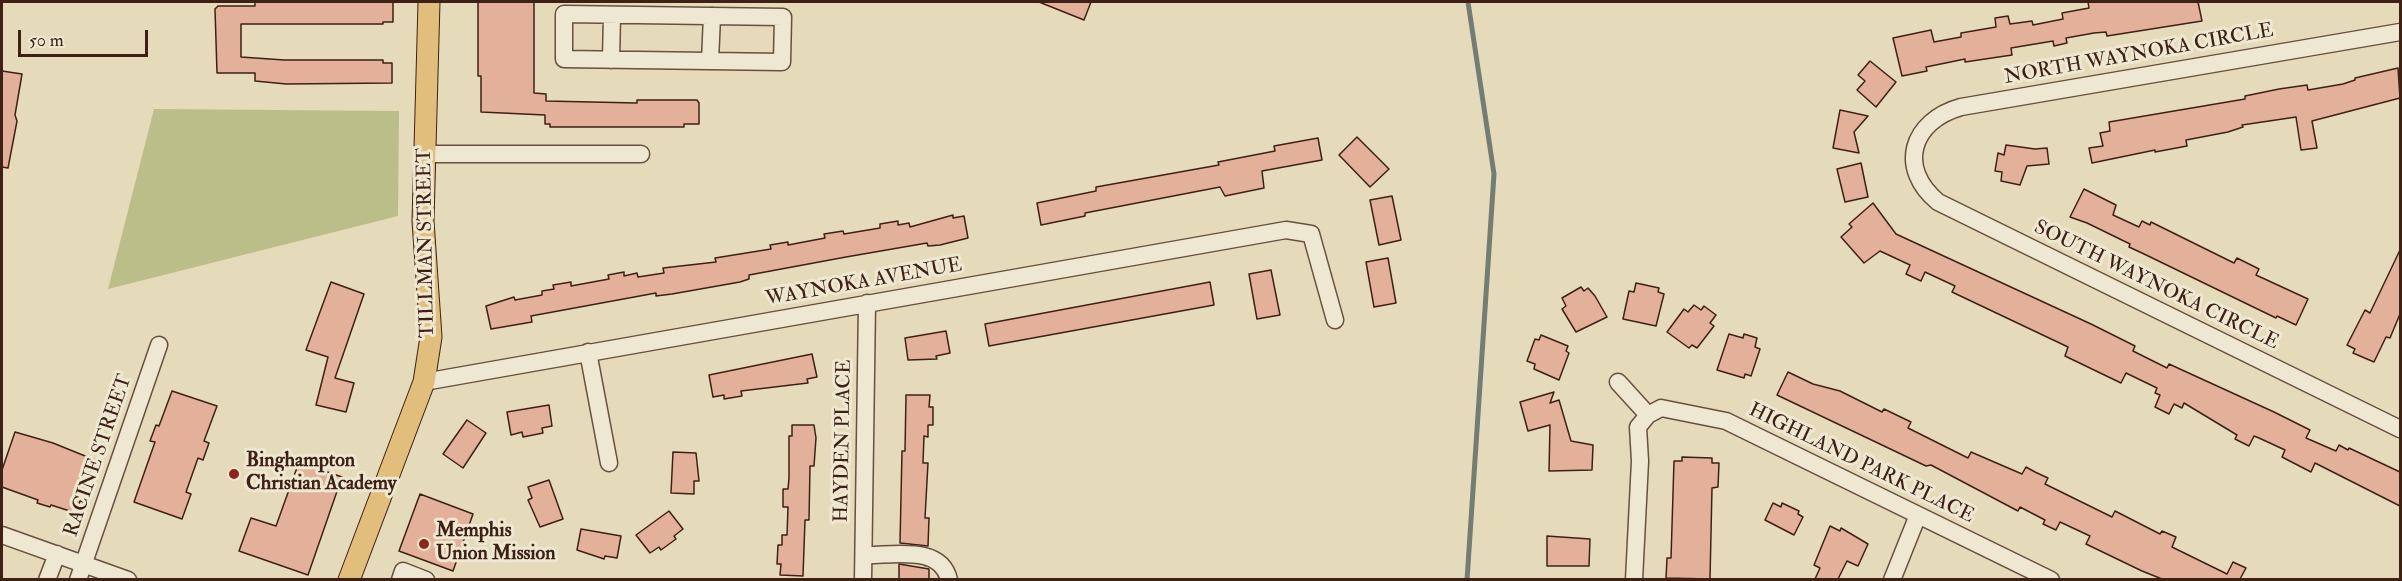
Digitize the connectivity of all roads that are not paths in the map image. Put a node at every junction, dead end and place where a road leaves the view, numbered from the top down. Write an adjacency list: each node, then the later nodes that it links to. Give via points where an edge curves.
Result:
1 (429, 2): 8 (main road, TILLMAN STREET)
2 (649, 8): 3 (street); 4 (street)
3 (612, 15): 6 (street); 6 (street, via 564,14 564,59)
4 (712, 16): 7 (street); 7 (street, via 783,17 782,62)
5 (2400, 32): 10 (street, NORTH WAYNOKA CIRCLE, via 1961,107 1940,114 1924,127)
6 (611, 60): 7 (street)
7 (710, 61)
8 (425, 154): 9 (street); 15 (main road, TILLMAN STREET, via 423,221 431,337)
9 (641, 154)
10 (1915, 159): 18 (street, SOUTH WAYNOKA CIRCLE, via 1920,182 1938,202)
11 (867, 303): 12 (street, WAYNOKA AVENUE, via 1286,230 1311,234); 14 (street, WAYNOKA AVENUE); 23 (street, HAYDEN PLACE)
12 (1335, 320)
13 (159, 345): 24 (street, RACINE STREET)
14 (588, 352): 15 (street, WAYNOKA AVENUE); 19 (street)
15 (424, 382): 27 (main road, TILLMAN STREET)
16 (1618, 382): 17 (street)
17 (1648, 415): 20 (street, HIGHLAND PARK PLACE, via 1661,408 1726,422); 32 (street, via 1638,427)
18 (2400, 429)
19 (609, 463)
20 (1918, 515): 33 (street); 34 (street, HIGHLAND PARK PLACE)
21 (2, 535): 22 (street)
22 (57, 554): 24 (street); 25 (street)
23 (864, 555): 30 (street, HAYDEN PLACE); 31 (street, via 930,556 947,568)
24 (81, 572): 26 (street)
25 (47, 579)
26 (128, 579)
27 (349, 579)
28 (400, 579): 29 (street, via 403,571)
29 (426, 579)
30 (863, 579)
31 (949, 579)
32 (1634, 579)
33 (1892, 579)
34 (2051, 579)

